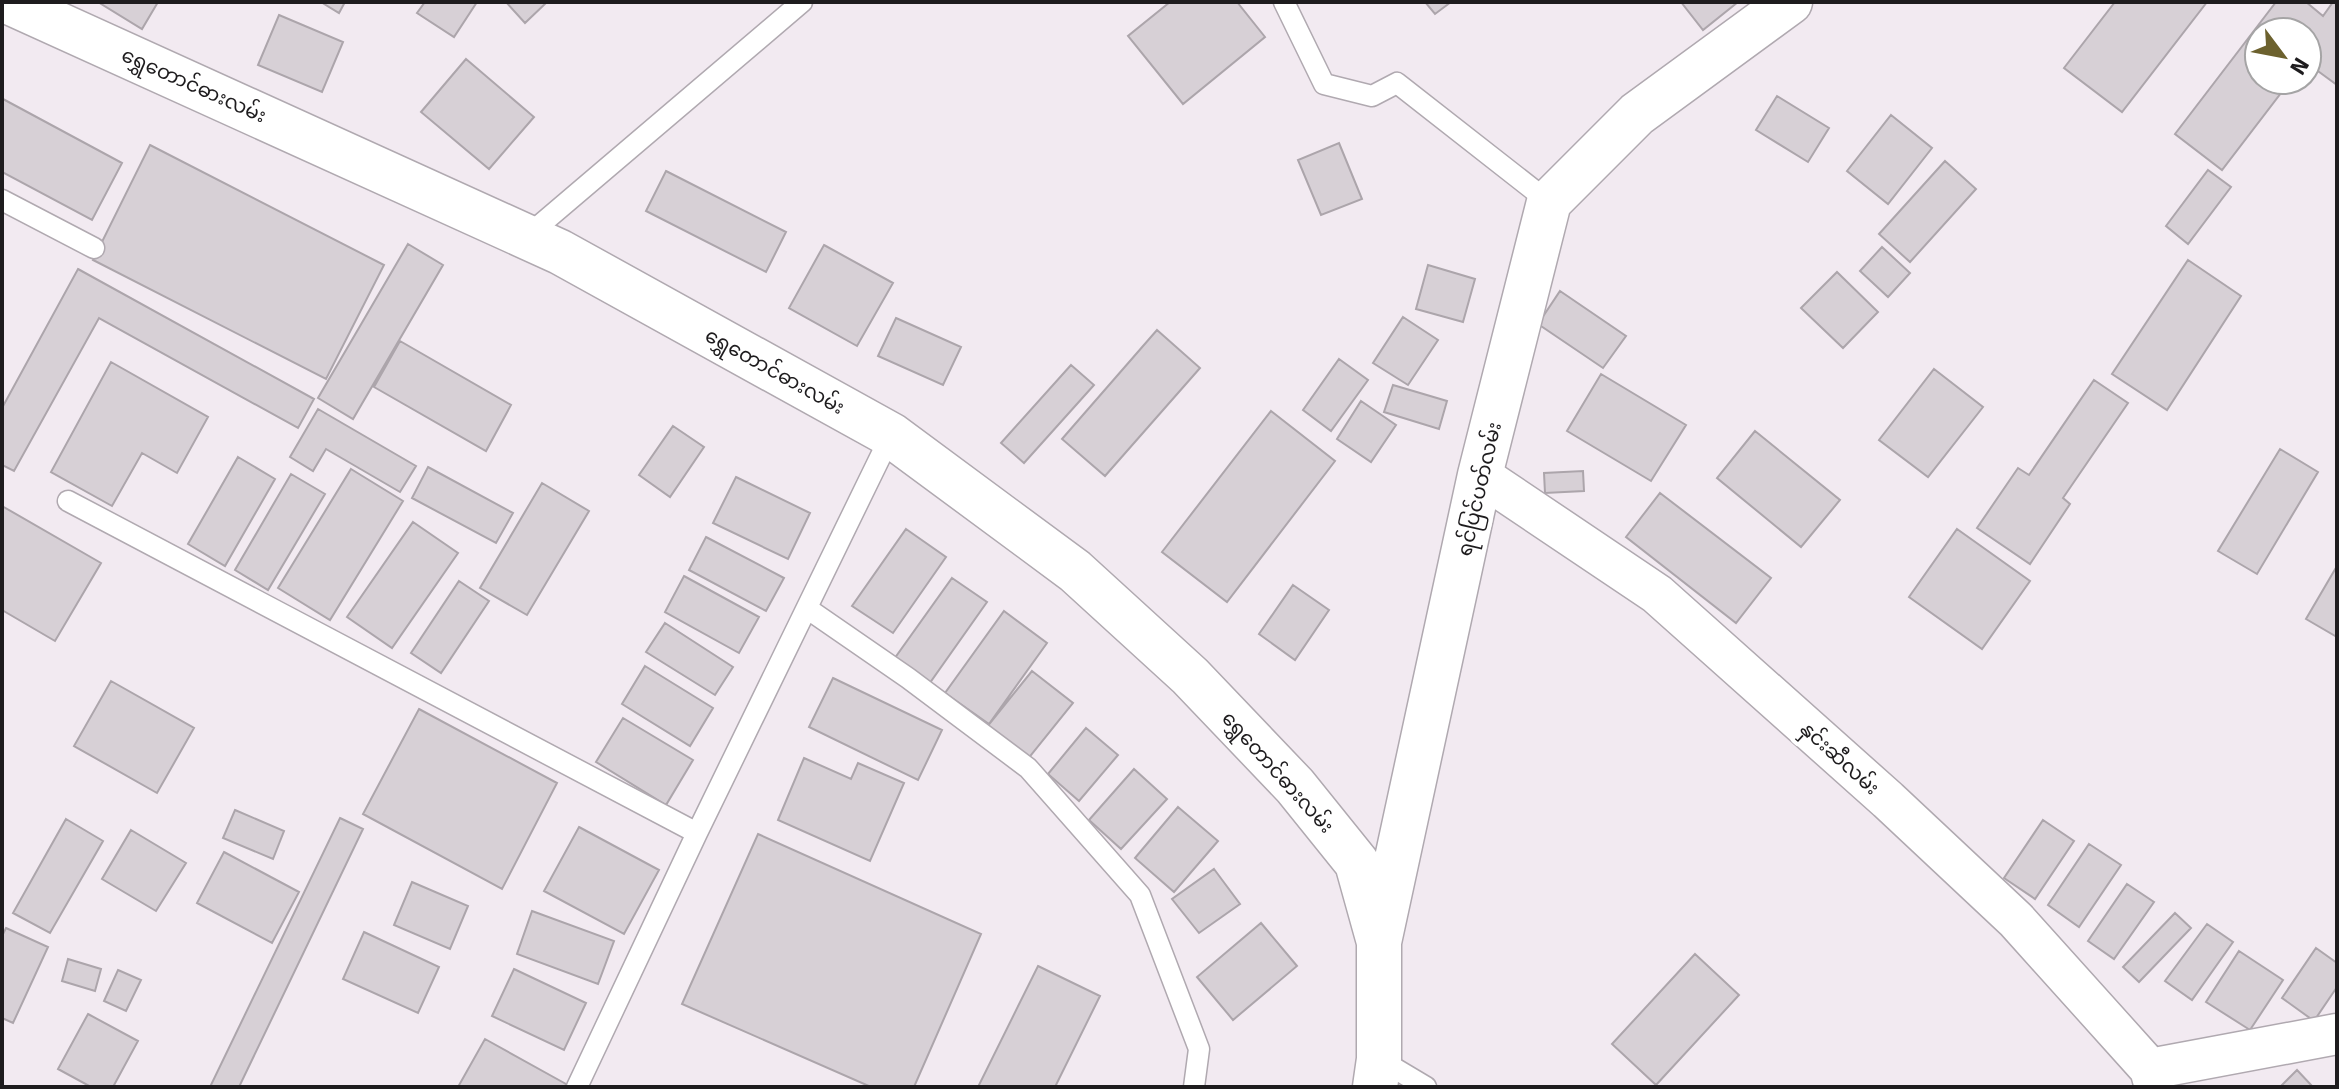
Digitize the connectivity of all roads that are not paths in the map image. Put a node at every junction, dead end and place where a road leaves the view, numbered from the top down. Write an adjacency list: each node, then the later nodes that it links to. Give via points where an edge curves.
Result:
1 (9, 2): 7 (street, ရွှေတောင်ဓားလမ်း)
2 (802, 2): 7 (lane)
3 (1284, 2): 6 (lane, via 1324,84 1372,96 1397,83)
4 (1790, 2): 6 (street, via 1637,114)
5 (2, 200): 8 (lane)
6 (1549, 202): 10 (street, ရင်ပြင်ပတ်လမ်း)
7 (527, 236): 9 (street, ရွှေတောင်ဓားလမ်း)
8 (94, 248)
9 (891, 435): 12 (lane); 14 (street, ရွှေတောင်ဓားလမ်း, via 1075,571 1190,676 1295,786 1357,863)
10 (1480, 475): 14 (street, ရင်ပြင်ပတ်လမ်း); 17 (street, နှင်းဆီလမ်း, via 1657,594 1888,800 2016,920)
11 (68, 501): 13 (lane)
12 (808, 609): 13 (lane); 19 (lane, via 1028,768 1140,895 1199,1049)
13 (697, 833): 18 (lane)
14 (1379, 942): 16 (street, ရင်ပြင်ပတ်လမ်း)
15 (2337, 1034): 17 (street)
16 (1377, 1073): 20 (lane)
17 (2152, 1078)
18 (579, 1086)
19 (1194, 1087)
20 (1426, 1087)

